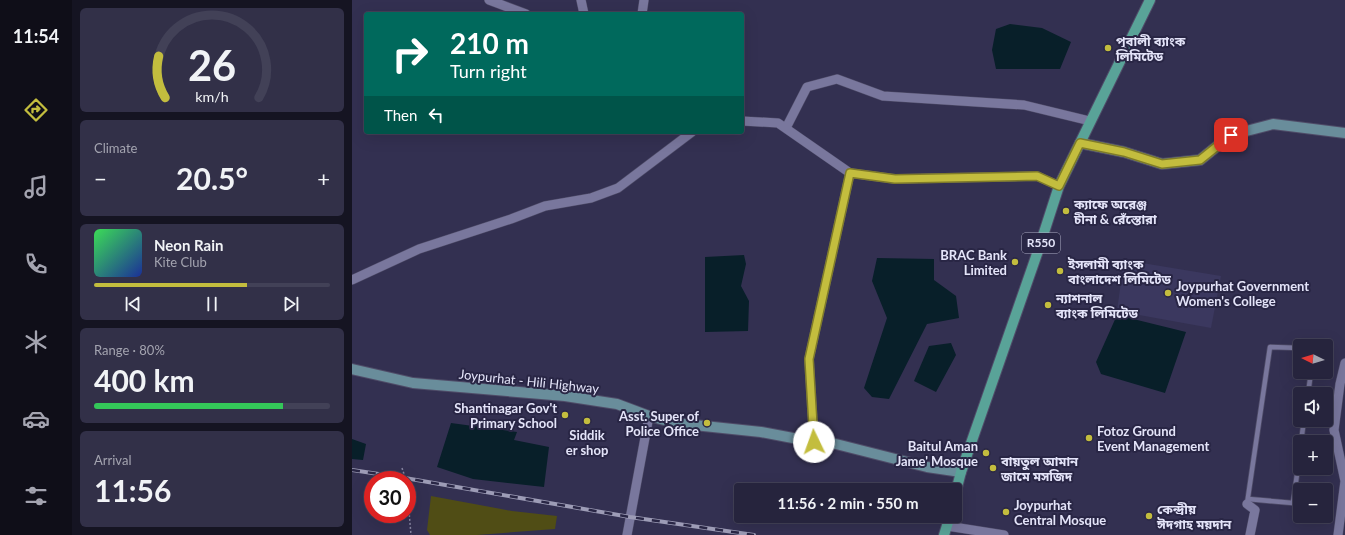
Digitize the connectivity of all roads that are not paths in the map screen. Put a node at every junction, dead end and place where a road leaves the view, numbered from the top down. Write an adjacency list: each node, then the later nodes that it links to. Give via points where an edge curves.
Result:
1 (488, 0): 5 (street)
2 (581, 0): 6 (street)
3 (644, 0): 7 (street)
4 (1150, 0): 9 (main road, R550)
5 (521, 12)
6 (584, 12)
7 (642, 12)
8 (744, 121): 10 (street, via 778,123)
9 (1090, 121): 10 (street, via 1024,106 883,96 837,79 807,87); 13 (main road, R550)
10 (786, 128): 14 (street)
11 (1345, 133): 13 (main road, via 1273,124 1231,135 1200,160 1162,164 1124,152)
12 (687, 134): 16 (street, via 618,188 591,198 544,206 419,249)
13 (1080, 143): 15 (main road, R550)
14 (850, 173): 15 (street, via 895,179 1037,176); 21 (street, via 809,359)
15 (1059, 186): 22 (main road, R550)
16 (352, 280)
17 (1293, 348): 25 (lane, via 1270,347)
18 (1345, 363): 30 (street, via 1334,430 1345,481)
19 (352, 369): 20 (main road, Joypurhat - Hili Highway, via 427,384 565,396 617,404)
20 (649, 416): 21 (main road, Joypurhat - Hili Highway, via 675,423 761,432); 27 (street)
21 (814, 442): 22 (main road, Joypurhat - Hili Highway, via 832,443 927,467)
22 (961, 472): 24 (main road, R550)
23 (1297, 475): 25 (lane, via 1293,503)
24 (958, 483)
25 (1248, 501): 29 (street, via 1255,510)
26 (947, 526): 28 (street)
27 (627, 535)
28 (1004, 535)
29 (1250, 535)
30 (1338, 535)

